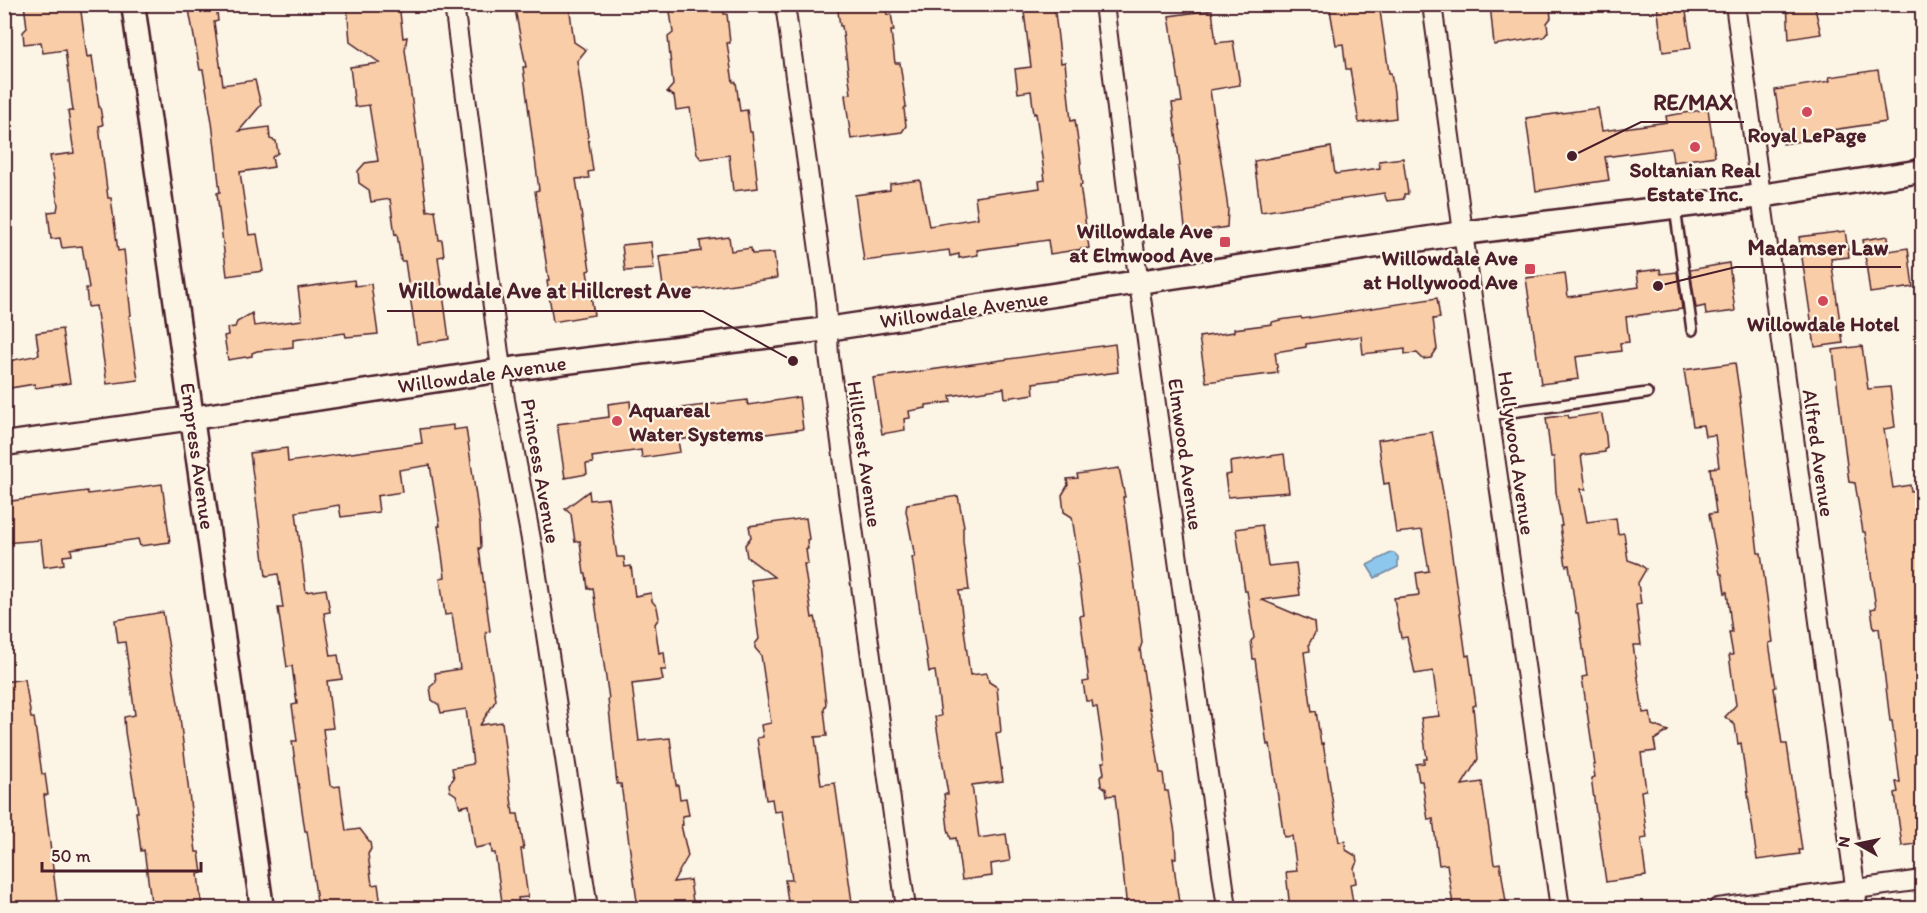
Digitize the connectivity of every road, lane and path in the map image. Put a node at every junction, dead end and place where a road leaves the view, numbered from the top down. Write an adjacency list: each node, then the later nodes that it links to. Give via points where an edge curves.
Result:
1 (133, 4): 17 (street, Empress Avenue)
2 (454, 4): 14 (street, Princess Avenue)
3 (785, 4): 12 (street, Hillcrest Avenue)
4 (1104, 4): 11 (street, Elmwood Avenue)
5 (1432, 4): 10 (street, Hollywood Avenue)
6 (1734, 4): 8 (street, Alfred Avenue)
7 (1923, 171): 8 (street, Willowdale Avenue)
8 (1761, 196): 9 (street, Willowdale Avenue); 20 (street, Alfred Avenue)
9 (1674, 205): 10 (street, Willowdale Avenue); 13 (lane)
10 (1463, 233): 11 (street, Willowdale Avenue); 16 (street, Hollywood Avenue)
11 (1140, 283): 12 (street, Willowdale Avenue); 24 (street, Elmwood Avenue)
12 (827, 329): 14 (street, Willowdale Avenue); 23 (street, Hillcrest Avenue)
13 (1692, 330)
14 (503, 370): 17 (street, Willowdale Avenue); 22 (street, Princess Avenue)
15 (1647, 393): 16 (lane)
16 (1489, 415): 25 (street, Hollywood Avenue)
17 (193, 418): 18 (street, Willowdale Avenue); 21 (street, Empress Avenue)
18 (4, 444)
19 (1923, 880): 20 (street)
20 (1856, 889): 26 (street); 27 (street, Alfred Avenue)
21 (262, 909)
22 (588, 909)
23 (906, 909)
24 (1227, 909)
25 (1560, 909)
26 (1718, 909)
27 (1858, 909)

